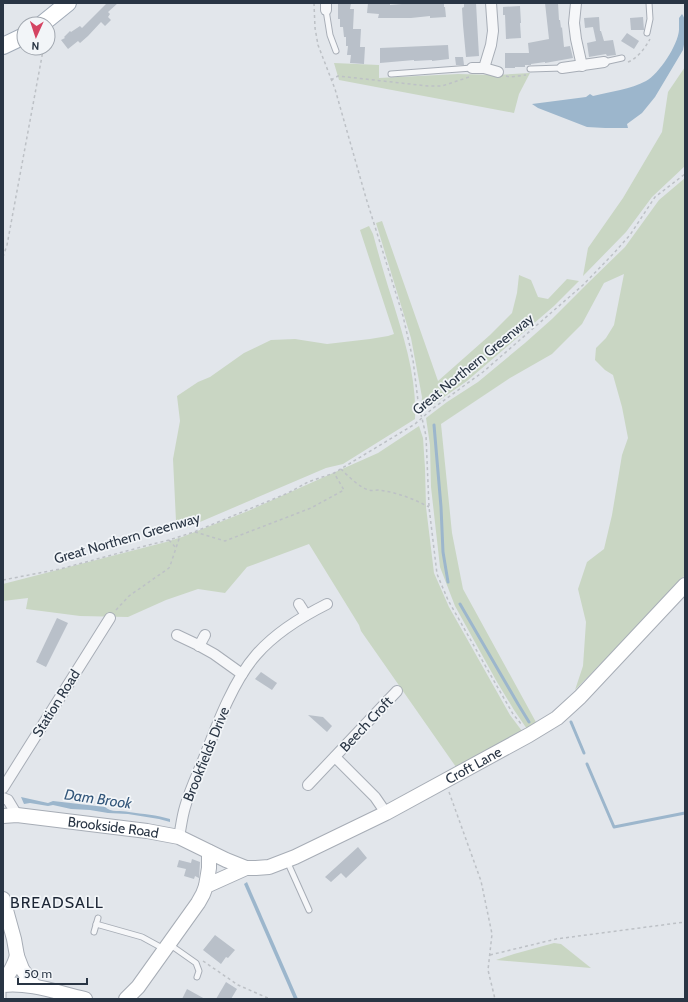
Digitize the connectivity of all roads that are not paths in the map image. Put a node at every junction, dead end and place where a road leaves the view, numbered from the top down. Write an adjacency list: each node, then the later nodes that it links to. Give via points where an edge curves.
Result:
1 (68, 3): 6 (main road)
2 (491, 3): 14 (street, via 493,31)
3 (576, 3): 13 (street, via 574,23)
4 (649, 3): 7 (lane, via 650,19)
5 (326, 6): 10 (lane, via 330,35)
6 (52, 16)
7 (647, 32)
8 (16, 40): 9 (main road)
9 (3, 46)
10 (336, 51)
11 (622, 58): 12 (lane)
12 (604, 62): 13 (street)
13 (582, 66): 15 (street)
14 (484, 68): 16 (street); 19 (street)
15 (562, 68): 17 (lane)
16 (473, 72): 18 (lane)
17 (530, 72)
18 (391, 74)
19 (501, 74)
20 (685, 585): 34 (street, Croft Lane, via 580,698 557,718)
21 (299, 604): 23 (street)
22 (327, 604): 23 (street, Brookfields Drive)
23 (306, 615): 28 (street, Brookfields Drive, via 268,643)
24 (110, 618): 32 (street, Station Road)
25 (205, 634): 27 (street)
26 (177, 635): 27 (street)
27 (199, 646): 28 (street)
28 (242, 674): 37 (street, Brookfields Drive, via 217,725 184,808)
29 (397, 691): 30 (street, Beech Croft)
30 (335, 757): 31 (street, Beech Croft); 34 (street, Beech Croft, via 375,797)
31 (308, 785)
32 (3, 788)
33 (3, 798): 35 (street, via 8,800)
34 (386, 813): 39 (street, Croft Lane)
35 (18, 815): 36 (street, Brookside Road); 37 (street, Brookside Road)
36 (3, 816)
37 (179, 837): 38 (street, Brookside Road)
38 (214, 854): 40 (street, Croft Lane); 41 (street)
39 (287, 860): 40 (street, Croft Lane, via 269,867); 43 (lane)
40 (246, 868): 41 (street)
41 (206, 886): 45 (street, via 198,903)
42 (3, 899): 46 (street)
43 (309, 910)
44 (94, 932): 45 (lane, via 97,921)
45 (167, 946): 47 (lane, via 196,963 199,971); 54 (street)
46 (17, 956): 48 (street, via 8,976); 50 (street, via 22,969)
47 (197, 977)
48 (3, 980)
49 (3, 986): 50 (street)
50 (34, 986): 53 (street)
51 (3, 993): 52 (lane)
52 (4, 999)
53 (85, 999)
54 (127, 999)

